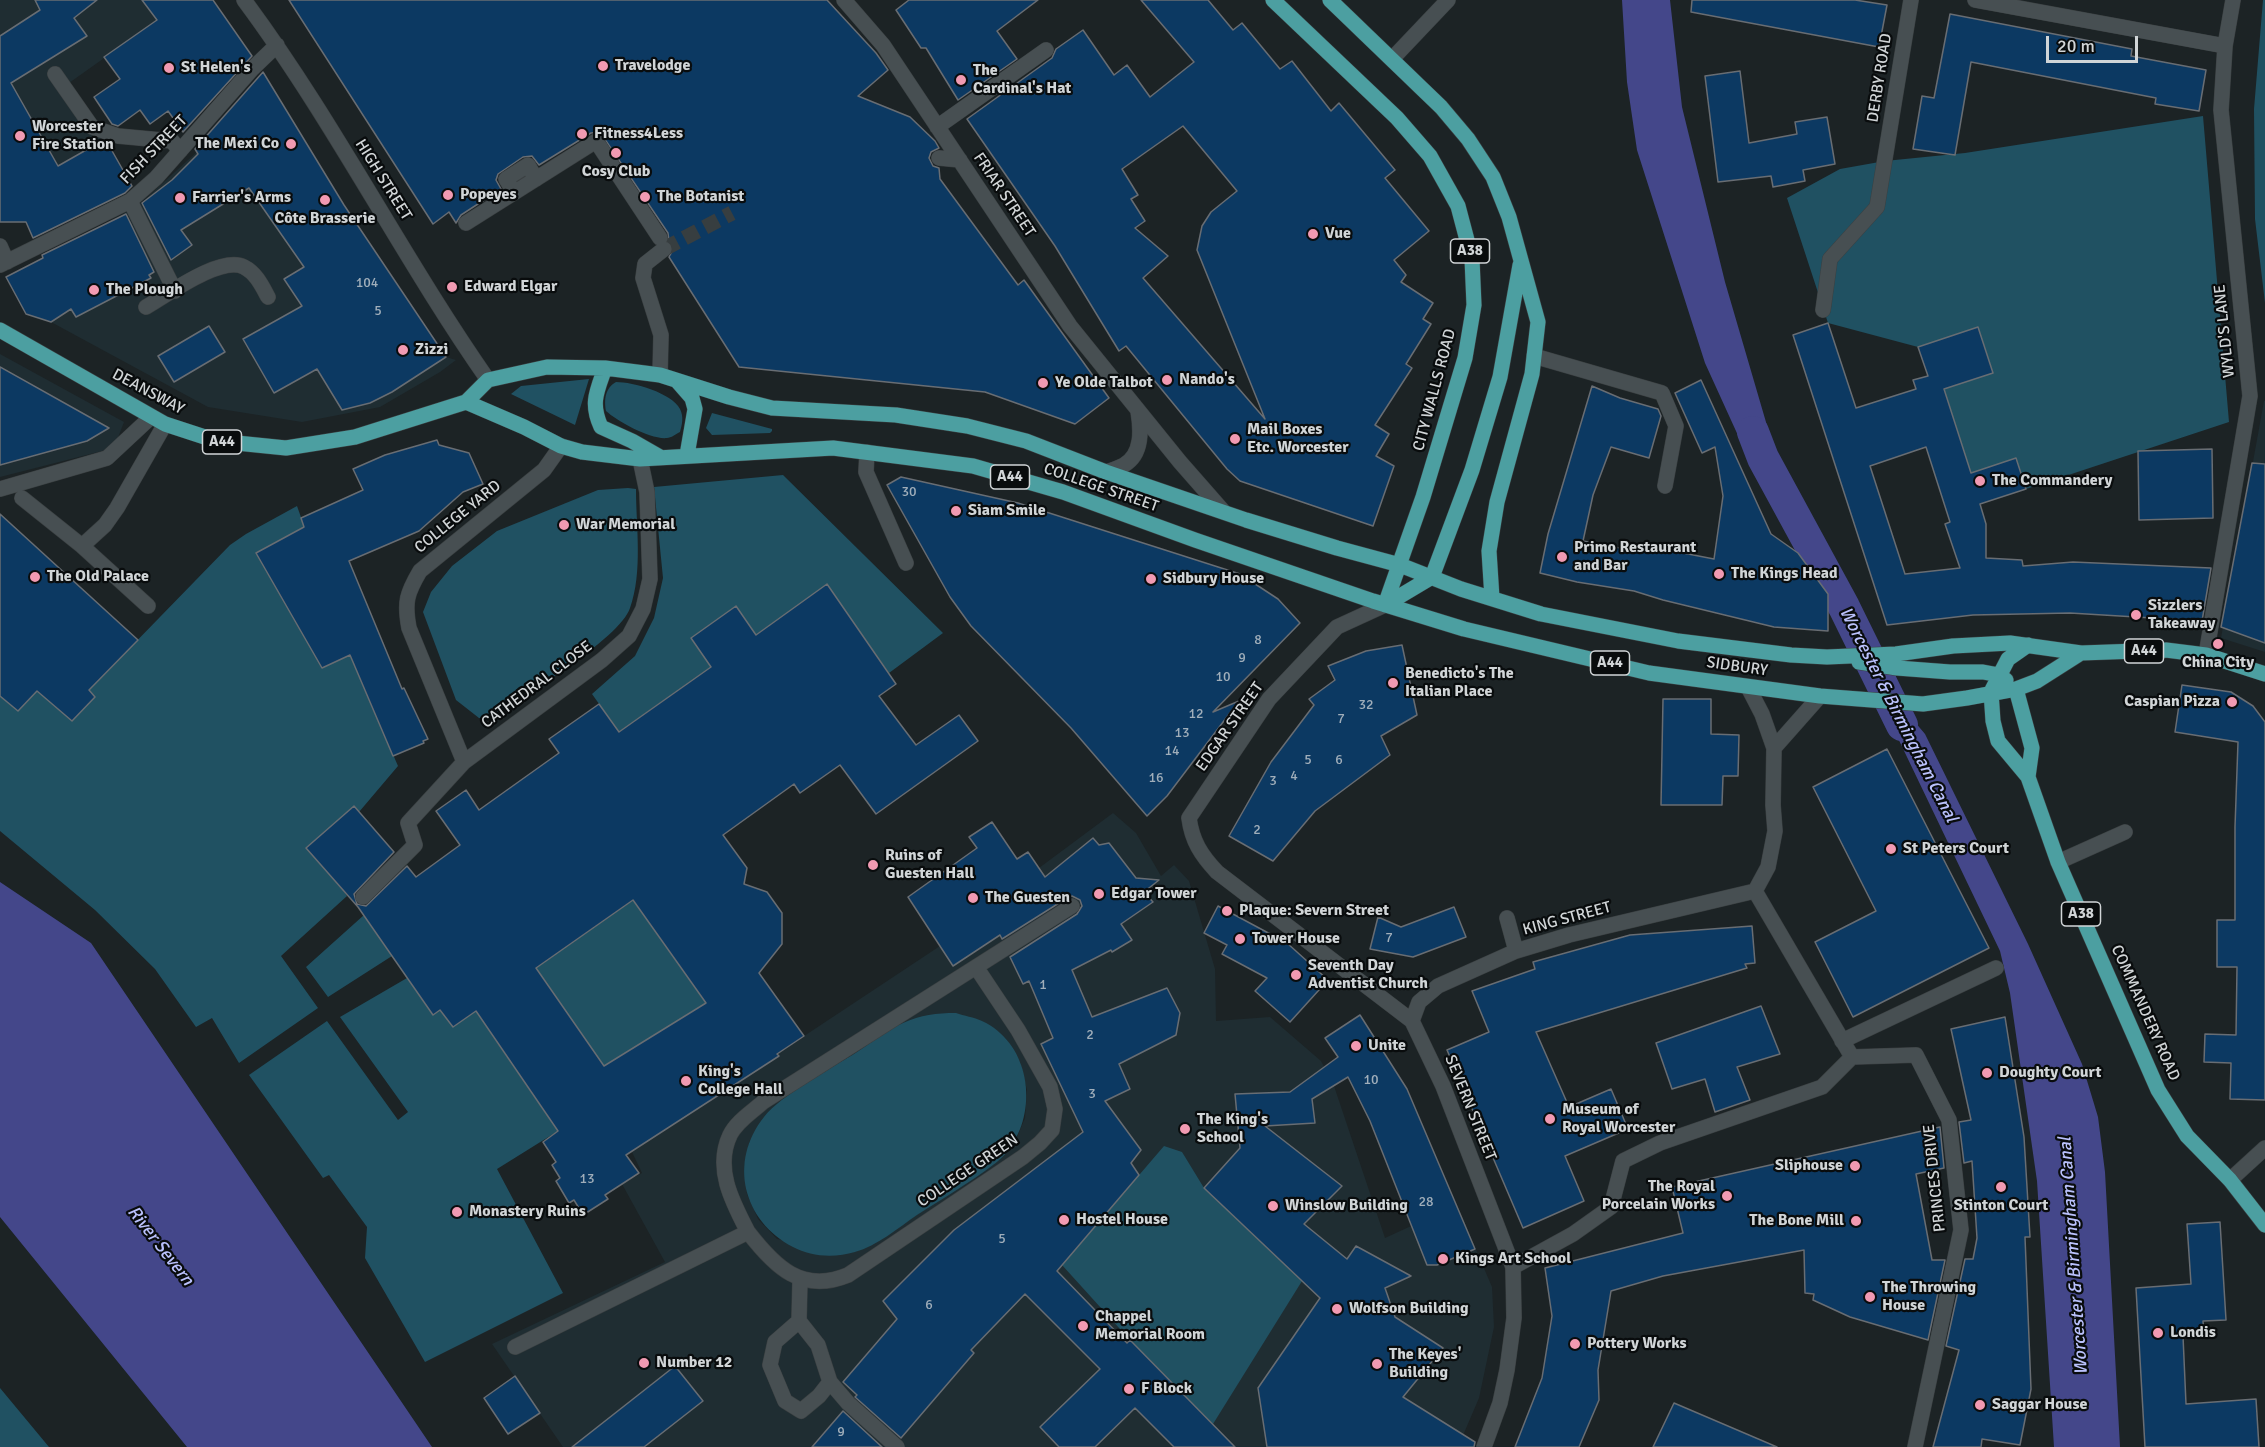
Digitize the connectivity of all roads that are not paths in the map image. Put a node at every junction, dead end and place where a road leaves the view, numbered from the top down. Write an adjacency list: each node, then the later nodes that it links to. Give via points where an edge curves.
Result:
1 (244, 0): 9 (street, HIGH STREET)
2 (844, 0): 14 (street, FRIAR STREET, via 883,45)
3 (1274, 0): 48 (main road, CITY WALLS ROAD / A38, via 1397,118 1430,156 1458,206 1472,259 1474,306 1466,358)
4 (1330, 0): 12 (main road, A38)
5 (1448, 0): 12 (street)
6 (1911, 0): 26 (street, DERBY ROAD, via 1877,207 1830,259)
7 (1976, 0): 10 (street)
8 (2233, 0): 10 (street, WYLD'S LANE)
9 (278, 45): 15 (street, FISH STREET); 32 (street, HIGH STREET, via 449,324)
10 (2226, 46): 55 (street, WYLD'S LANE, via 2221,110 2250,396)
11 (1046, 50): 14 (street)
12 (1392, 59): 21 (main road, A38, via 1441,107 1493,177 1509,217)
13 (55, 74): 15 (street, via 92,127 118,136 172,141)
14 (937, 127): 17 (street, FRIAR STREET)
15 (180, 151): 18 (street, FISH STREET)
16 (939, 158): 17 (street)
17 (960, 160): 34 (street, FRIAR STREET, via 1070,326)
18 (130, 201): 22 (street, FISH STREET); 23 (street)
19 (466, 223): 30 (street, via 514,192 506,179 528,165 536,179 596,141 662,244 645,264 643,278 661,335)
20 (0, 246): 22 (street)
21 (1520, 262): 28 (main road, A38, via 1538,322); 49 (main road, A38, via 1500,377 1472,470)
22 (4, 263)
23 (175, 291): 24 (street, via 215,268 230,264 244,267 258,279); 25 (street)
24 (268, 297)
25 (146, 307)
26 (1823, 310)
27 (0, 330): 35 (main road, DEANSWAY / A44)
28 (1534, 356): 42 (street, via 1662,393 1676,426); 50 (main road, A38, via 1497,502 1489,551)
29 (605, 368): 30 (main road, A44); 32 (main road, A44, via 547,367); 39 (main road, via 594,397 601,427)
30 (660, 375): 31 (main road, A44)
31 (676, 379): 38 (main road, via 692,398 695,409); 41 (main road, COLLEGE STREET / A44, via 772,408 896,415 967,426 1026,441)
32 (488, 380): 33 (main road, A44)
33 (466, 402): 35 (main road, DEANSWAY / A44, via 355,437 286,448 217,441); 36 (main road, A44)
34 (1137, 409): 41 (street, via 1141,430 1137,449 1126,465); 45 (street, FRIAR STREET)
35 (158, 421): 43 (street, via 107,458); 46 (street, via 117,508)
36 (561, 446): 40 (main road, COLLEGE STREET / A44); 64 (street, COLLEGE YARD, via 544,470 420,571 408,592 405,610 410,628)
37 (867, 452): 38 (main road, COLLEGE STREET / A44, via 833,448); 47 (street, via 866,472); 51 (main road, COLLEGE STREET / A44, via 973,466 1064,492)
38 (687, 455): 39 (main road, COLLEGE STREET / A44)
39 (660, 457): 40 (main road, COLLEGE STREET / A44)
40 (640, 459): 64 (street, CATHEDRAL CLOSE, via 647,492 650,579 643,609 629,636)
41 (1106, 472): 45 (main road, COLLEGE STREET / A44)
42 (1665, 486)
43 (0, 489)
44 (22, 498): 46 (street)
45 (1223, 511): 48 (main road, COLLEGE STREET / A44)
46 (82, 546): 52 (street)
47 (906, 563)
48 (1400, 565): 49 (main road, SIDBURY / A44); 51 (main road, CITY WALLS ROAD / A38)
49 (1432, 577): 50 (main road, SIDBURY / A44); 51 (main road)
50 (1492, 598): 56 (main road, SIDBURY / A44, via 1541,614 1678,641 1791,655)
51 (1385, 605): 59 (main road, SIDBURY / A44, via 1464,629 1649,673); 68 (street, EDGAR STREET, via 1337,627 1269,699 1189,818 1191,836)
52 (148, 606)
53 (2028, 645): 54 (main road, A44); 56 (main road, A44, via 1953,646); 58 (main road, via 2008,659)
54 (2081, 653): 55 (main road, A44, via 2166,650); 60 (main road, SIDBURY / A44, via 2037,681)
55 (2206, 655): 57 (main road, A44)
56 (1897, 661): 58 (main road, A44, via 1947,672)
57 (2265, 674)
58 (2000, 675): 60 (main road); 61 (main road)
59 (1748, 687): 62 (main road, SIDBURY / A44); 63 (street)
60 (2016, 689): 61 (main road, SIDBURY / A44); 65 (main road, COMMANDERY ROAD, via 2032,748)
61 (1991, 692): 62 (main road, SIDBURY / A44, via 1923,704); 65 (main road, COMMANDERY ROAD / A38, via 1998,741)
62 (1820, 696): 63 (street)
63 (1774, 748): 69 (street, via 1775,831 1768,867)
64 (464, 762): 70 (street, CATHEDRAL CLOSE, via 408,823 415,845)
65 (2028, 777): 67 (main road, COMMANDERY ROAD / A38)
66 (2125, 832): 67 (street)
67 (2058, 862): 80 (main road, COMMANDERY ROAD / A38, via 2158,1090 2187,1136)
68 (1217, 872): 76 (street, SEVERN STREET)
69 (1755, 891): 73 (street, KING STREET); 77 (street)
70 (363, 897)
71 (1072, 906): 74 (street)
72 (1508, 918): 73 (street)
73 (1516, 951): 76 (street, KING STREET, via 1438,986 1419,1002)
74 (976, 967): 82 (street, via 743,1119 730,1135 725,1178); 84 (street, COLLEGE GREEN, via 1050,1087 1055,1109 1052,1130 1023,1157 848,1275 818,1282)
75 (1996, 968): 77 (street)
76 (1412, 1022): 83 (street, SEVERN STREET, via 1443,1086)
77 (1842, 1041): 78 (street)
78 (1852, 1057): 83 (street, via 1822,1087 1660,1143 1623,1161 1611,1207 1573,1234); 90 (street, PRINCES DRIVE, via 1916,1055 1949,1120 1961,1230)
79 (2265, 1148): 80 (street)
80 (2230, 1180): 81 (main road, A38)
81 (2265, 1225)
82 (748, 1233): 84 (street, via 779,1267); 86 (street)
83 (1513, 1267): 89 (street, SEVERN STREET, via 1514,1318 1507,1370)
84 (800, 1280): 85 (street)
85 (799, 1321): 87 (street, via 818,1346); 87 (street, via 775,1342 771,1354 770,1365 785,1401 801,1411)
86 (515, 1347)
87 (830, 1382): 88 (street)
88 (897, 1447)
89 (1484, 1447)
90 (1915, 1447)

